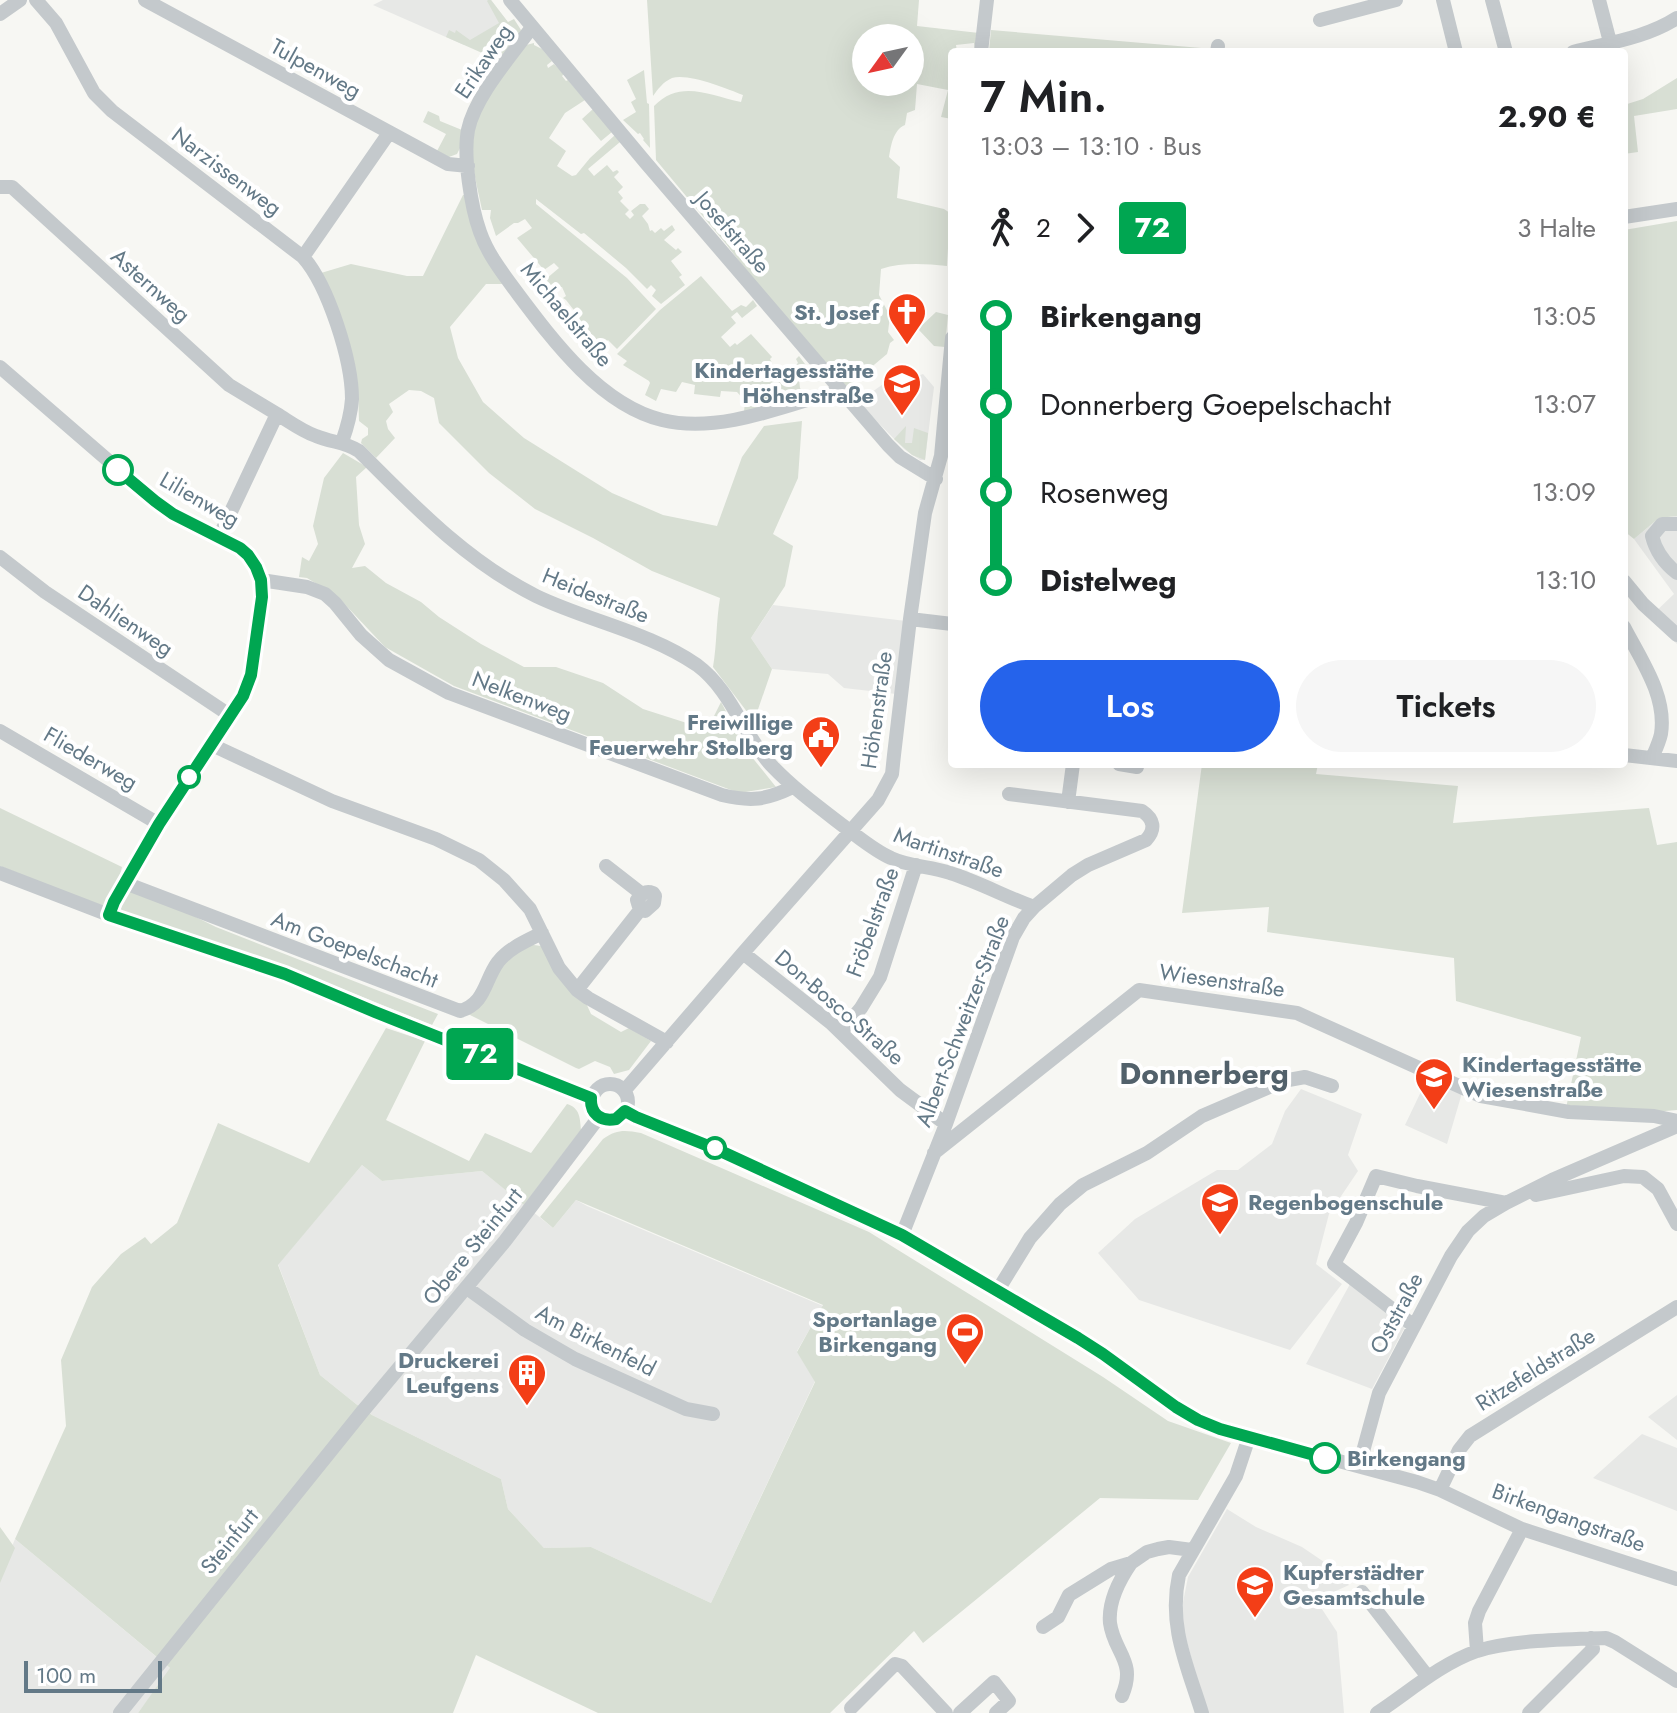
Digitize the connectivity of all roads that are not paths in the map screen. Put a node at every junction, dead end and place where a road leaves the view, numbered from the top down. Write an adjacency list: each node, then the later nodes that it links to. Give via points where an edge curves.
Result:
1 (20, 0): 10 (street)
2 (36, 0): 24 (street, Narzissenweg, via 56,23 102,102)
3 (145, 0): 19 (street, Tulpenweg)
4 (510, 0): 13 (street, Josefstraße)
5 (987, 0): 15 (street)
6 (1396, 0): 12 (street)
7 (1443, 0): 16 (street)
8 (1492, 0): 17 (street)
9 (1599, 0): 14 (street)
10 (0, 14)
11 (1677, 18): 14 (street, via 1653,31)
12 (1320, 20)
13 (532, 27): 20 (street, Erikaweg, via 476,109 468,132); 27 (street, Josefstraße)
14 (1610, 42): 18 (street)
15 (981, 48)
16 (1455, 48)
17 (1505, 48)
18 (1588, 48)
19 (389, 133): 20 (street, Tulpenweg, via 448,164); 24 (street)
20 (468, 166): 27 (street, Michaelstraße, via 479,231 495,262 558,345 625,405 662,420 713,424)
21 (0, 187): 28 (street, Asternweg, via 12,187 229,385)
22 (1677, 209): 23 (street)
23 (1628, 216)
24 (303, 257): 30 (street, via 318,278 349,367 352,400)
25 (0, 367): 33 (street, Lilienweg, via 155,501)
26 (948, 381): 31 (street, Höhenstraße)
27 (840, 390): 31 (street, Josefstraße, via 900,457)
28 (277, 414): 29 (street, Asternweg); 33 (street)
29 (298, 427): 30 (street, Heidestraße)
30 (342, 442): 49 (street, Heidestraße, via 359,451 445,534 508,580 680,654 700,668 718,683 759,749)
31 (936, 479): 38 (street, Höhenstraße, via 925,513)
32 (1677, 524): 35 (street, via 1662,524 1652,536 1662,559)
33 (219, 537): 36 (street, Lilienweg, via 248,555)
34 (0, 557): 42 (street, Dahlienweg)
35 (1677, 573)
36 (261, 580): 42 (street, via 251,675); 49 (street, Nelkenweg, via 325,594 389,660 449,693 722,795 766,798)
37 (1628, 586): 41 (street)
38 (910, 619): 39 (street); 53 (street, Höhenstraße, via 892,774)
39 (948, 624)
40 (1628, 635): 46 (street, via 1659,701 1660,737)
41 (1677, 635)
42 (231, 716): 44 (street)
43 (0, 731): 52 (street, Fliederweg)
44 (212, 745): 52 (street); 60 (street, via 479,860 519,896)
45 (1628, 755): 46 (street)
46 (1652, 758): 47 (street)
47 (1677, 761)
48 (1072, 768): 51 (street)
49 (793, 787): 53 (street, Heidestraße)
50 (1009, 794): 51 (street)
51 (1068, 802): 58 (street, via 1142,811 1153,821 1151,834 1080,870)
52 (159, 824): 57 (street)
53 (851, 832): 54 (street, Martinstraße, via 881,853); 61 (street, Höhenstraße)
54 (916, 865): 58 (street, Martinstraße, via 951,873); 63 (street, Fröbelstraße, via 880,977)
55 (606, 866): 62 (street, via 642,894 653,893 655,900 640,910)
56 (0, 873): 59 (street)
57 (125, 883): 59 (street); 60 (street, Am Goepelschacht, via 460,1011 477,1002 506,954)
58 (1034, 907): 70 (street, Albert-Schweitzer-Straße, via 1013,937)
59 (109, 915): 67 (street, via 285,974)
60 (542, 933): 62 (street)
61 (743, 953): 63 (street, Don-Bosco-Straße); 64 (street, Höhenstraße)
62 (577, 990): 64 (street)
63 (841, 1032): 70 (street, Don-Bosco-Straße, via 900,1090)
64 (667, 1042): 66 (street, Höhenstraße)
65 (1332, 1086): 77 (street, via 1305,1077 1283,1081 1202,1116 1147,1153 1083,1185 1030,1238)
66 (624, 1091): 67 (street, via 605,1084); 68 (street)
67 (591, 1098): 69 (street)
68 (625, 1111): 69 (street, via 616,1119); 75 (street, Birkengangstraße)
69 (599, 1117): 76 (street, Obere Steinfurt)
70 (946, 1124): 72 (street, Albert-Schweitzer-Straße)
71 (1677, 1124): 72 (street, Wiesenstraße, via 1654,1116 1569,1112 1498,1100 1297,1013 1139,990); 73 (street, Oststraße)
72 (934, 1153): 75 (street)
73 (1511, 1201): 74 (street, via 1637,1176 1658,1189); 79 (street, Oststraße, via 1484,1216 1458,1243); 79 (street, via 1376,1176 1334,1264)
74 (1677, 1224)
75 (902, 1235): 77 (street, Birkengangstraße)
76 (467, 1288): 80 (street, Obere Steinfurt); 81 (street, Am Birkenfeld, via 575,1359 686,1409)
77 (998, 1290): 82 (street, Birkengangstraße, via 1198,1420)
78 (1677, 1307): 84 (street, Ritzefeldstraße, via 1470,1436)
79 (1414, 1326): 83 (street, Oststraße, via 1379,1393)
80 (374, 1398): 97 (street, Steinfurt)
81 (713, 1414)
82 (1249, 1437): 83 (street, Birkengangstraße); 86 (street, via 1236,1476)
83 (1359, 1466): 84 (street, Birkengangstraße)
84 (1440, 1490): 85 (street, Birkengangstraße)
85 (1522, 1529): 88 (street, Birkengangstraße); 92 (street, via 1479,1611)
86 (1192, 1550): 87 (street, via 1158,1549); 101 (street, via 1179,1575 1175,1609 1177,1634)
87 (1131, 1563): 90 (street, via 1069,1595 1058,1617); 95 (street, via 1110,1612 1127,1671)
88 (1677, 1579)
89 (1362, 1592): 93 (street)
90 (1043, 1627)
91 (1591, 1638): 92 (street); 94 (street, via 1615,1642); 103 (street, via 1593,1649)
92 (1477, 1651): 93 (street)
93 (1428, 1677): 102 (street)
94 (1677, 1681)
95 (1122, 1696)
96 (851, 1708): 98 (street, via 895,1664)
97 (120, 1713)
98 (946, 1713)
99 (960, 1713): 100 (street, via 994,1682 1009,1701)
100 (996, 1713)
101 (1202, 1713)
102 (1377, 1713)
103 (1529, 1713)

